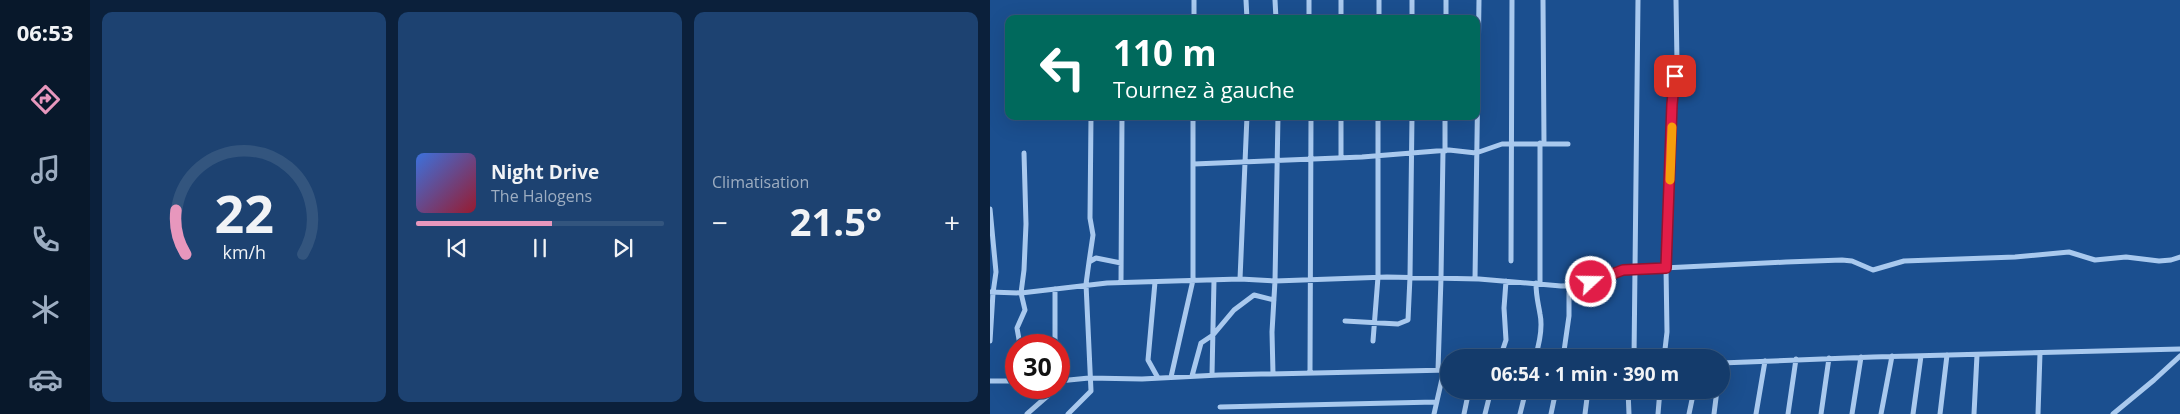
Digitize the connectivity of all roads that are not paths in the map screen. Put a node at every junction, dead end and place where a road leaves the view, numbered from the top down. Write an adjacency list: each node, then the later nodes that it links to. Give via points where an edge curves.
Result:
1 (1194, 0): 14 (street)
2 (1246, 0): 15 (street)
3 (1275, 0): 16 (street)
4 (1309, 0): 17 (street)
5 (1342, 0): 18 (street)
6 (1379, 0): 19 (street)
7 (1412, 0): 20 (street)
8 (1446, 0): 21 (street)
9 (1479, 0): 22 (street)
10 (1512, 0): 35 (street)
11 (1543, 0): 34 (street)
12 (1638, 0): 54 (street)
13 (1676, 0): 53 (street, via 1677,62 1672,104)
14 (1194, 15)
15 (1247, 15)
16 (1276, 15)
17 (1309, 15)
18 (1341, 15)
19 (1379, 15)
20 (1412, 15)
21 (1446, 15)
22 (1479, 15)
23 (1091, 120): 51 (street, via 1090,218 1093,235)
24 (1122, 120): 52 (street)
25 (1193, 120): 46 (street)
26 (1247, 120): 44 (street)
27 (1278, 120): 45 (street)
28 (1311, 120): 43 (street)
29 (1341, 120): 42 (street)
30 (1378, 120): 41 (street)
31 (1412, 120): 39 (street)
32 (1446, 120): 37 (street)
33 (1477, 120): 40 (street)
34 (1542, 143): 35 (street); 36 (street); 68 (street)
35 (1510, 144): 40 (street); 50 (street)
36 (1568, 144)
37 (1444, 151): 39 (street); 40 (street); 57 (street)
38 (1024, 153): 72 (street, via 1026,224)
39 (1412, 153): 41 (street); 56 (street)
40 (1476, 153): 59 (street)
41 (1377, 156): 42 (street); 55 (street)
42 (1341, 158): 43 (street)
43 (1312, 159): 45 (street); 62 (street)
44 (1245, 160): 45 (street); 46 (street); 58 (street)
45 (1278, 160): 63 (street)
46 (1194, 164): 60 (street)
47 (990, 209): 48 (street)
48 (991, 221): 71 (street, via 996,272)
49 (2180, 257): 53 (street, via 2159,261 2126,257 2095,260 2069,252 1904,260 1873,270 1842,260)
50 (1511, 261)
51 (1089, 262): 52 (street, via 1096,258); 67 (street)
52 (1121, 263): 66 (street)
53 (1666, 268): 54 (street); 86 (street)
54 (1634, 269): 69 (street); 85 (street)
55 (1378, 277): 56 (street); 62 (street); 75 (street)
56 (1410, 277): 57 (street); 75 (street, via 1408,320 1398,324)
57 (1442, 278): 59 (street); 81 (street)
58 (1240, 279): 61 (street); 63 (street)
59 (1475, 279): 64 (street)
60 (1193, 280): 61 (street); 65 (street); 104 (street)
61 (1214, 280): 78 (street)
62 (1309, 280): 63 (street); 100 (street)
63 (1275, 281): 73 (street)
64 (1506, 281): 68 (street); 82 (street, via 1506,340)
65 (1155, 282): 66 (street); 106 (street, via 1148,360)
66 (1120, 283): 67 (street)
67 (1086, 284): 70 (street); 105 (street)
68 (1538, 284): 69 (street); 83 (street, via 1536,301 1541,316)
69 (1569, 286): 84 (street)
70 (1055, 289): 72 (street); 77 (street)
71 (991, 293): 72 (street); 79 (street)
72 (1021, 293): 76 (street, via 1025,310 1017,328)
73 (1274, 300): 78 (street, via 1254,295 1234,310); 101 (street)
74 (1345, 322): 75 (street)
75 (1375, 323): 80 (street)
76 (1018, 334)
77 (1055, 334)
78 (1213, 335): 102 (street); 103 (street, via 1201,343)
79 (990, 341)
80 (1373, 341)
81 (1443, 349)
82 (1503, 349)
83 (1538, 349)
84 (1564, 349)
85 (1634, 349)
86 (1665, 349)
87 (2180, 350): 88 (street)
88 (2040, 353): 90 (street); 143 (street)
89 (1947, 355): 90 (street); 92 (street); 141 (street)
90 (1977, 355): 142 (street)
91 (1892, 356): 92 (street); 94 (street); 139 (street)
92 (1921, 356): 140 (street)
93 (2180, 356): 144 (street)
94 (1861, 357): 95 (street); 138 (street)
95 (1830, 358): 96 (street); 137 (street)
96 (1796, 359): 97 (street); 136 (street)
97 (1765, 361): 98 (street); 135 (street)
98 (1730, 362)
99 (1440, 370): 100 (street)
100 (1310, 373): 101 (street)
101 (1273, 374): 102 (street)
102 (1212, 375): 103 (street)
103 (1192, 376): 104 (street)
104 (1171, 377): 106 (street)
105 (1090, 378): 106 (street); 107 (street); 124 (street, via 1092,391)
106 (1158, 378)
107 (1070, 380)
108 (990, 381): 109 (street)
109 (1005, 381)
110 (1440, 384): 121 (street)
111 (1044, 399): 123 (street)
112 (1467, 399): 126 (street)
113 (1489, 399): 127 (street)
114 (1524, 399): 128 (street)
115 (1554, 399): 129 (street)
116 (1587, 399): 130 (street)
117 (1628, 399): 131 (street)
118 (1659, 399): 132 (street)
119 (1692, 399): 133 (street)
120 (1716, 399): 134 (street)
121 (1436, 402): 122 (street); 125 (street)
122 (1220, 408)
123 (1027, 414)
124 (1068, 414)
125 (1434, 414)
126 (1464, 414)
127 (1485, 414)
128 (1520, 414)
129 (1551, 414)
130 (1586, 414)
131 (1629, 414)
132 (1658, 414)
133 (1689, 414)
134 (1714, 414)
135 (1756, 414)
136 (1788, 414)
137 (1821, 414)
138 (1852, 414)
139 (1882, 414)
140 (1912, 414)
141 (1940, 414)
142 (1974, 414)
143 (2038, 414)
144 (2113, 414)

